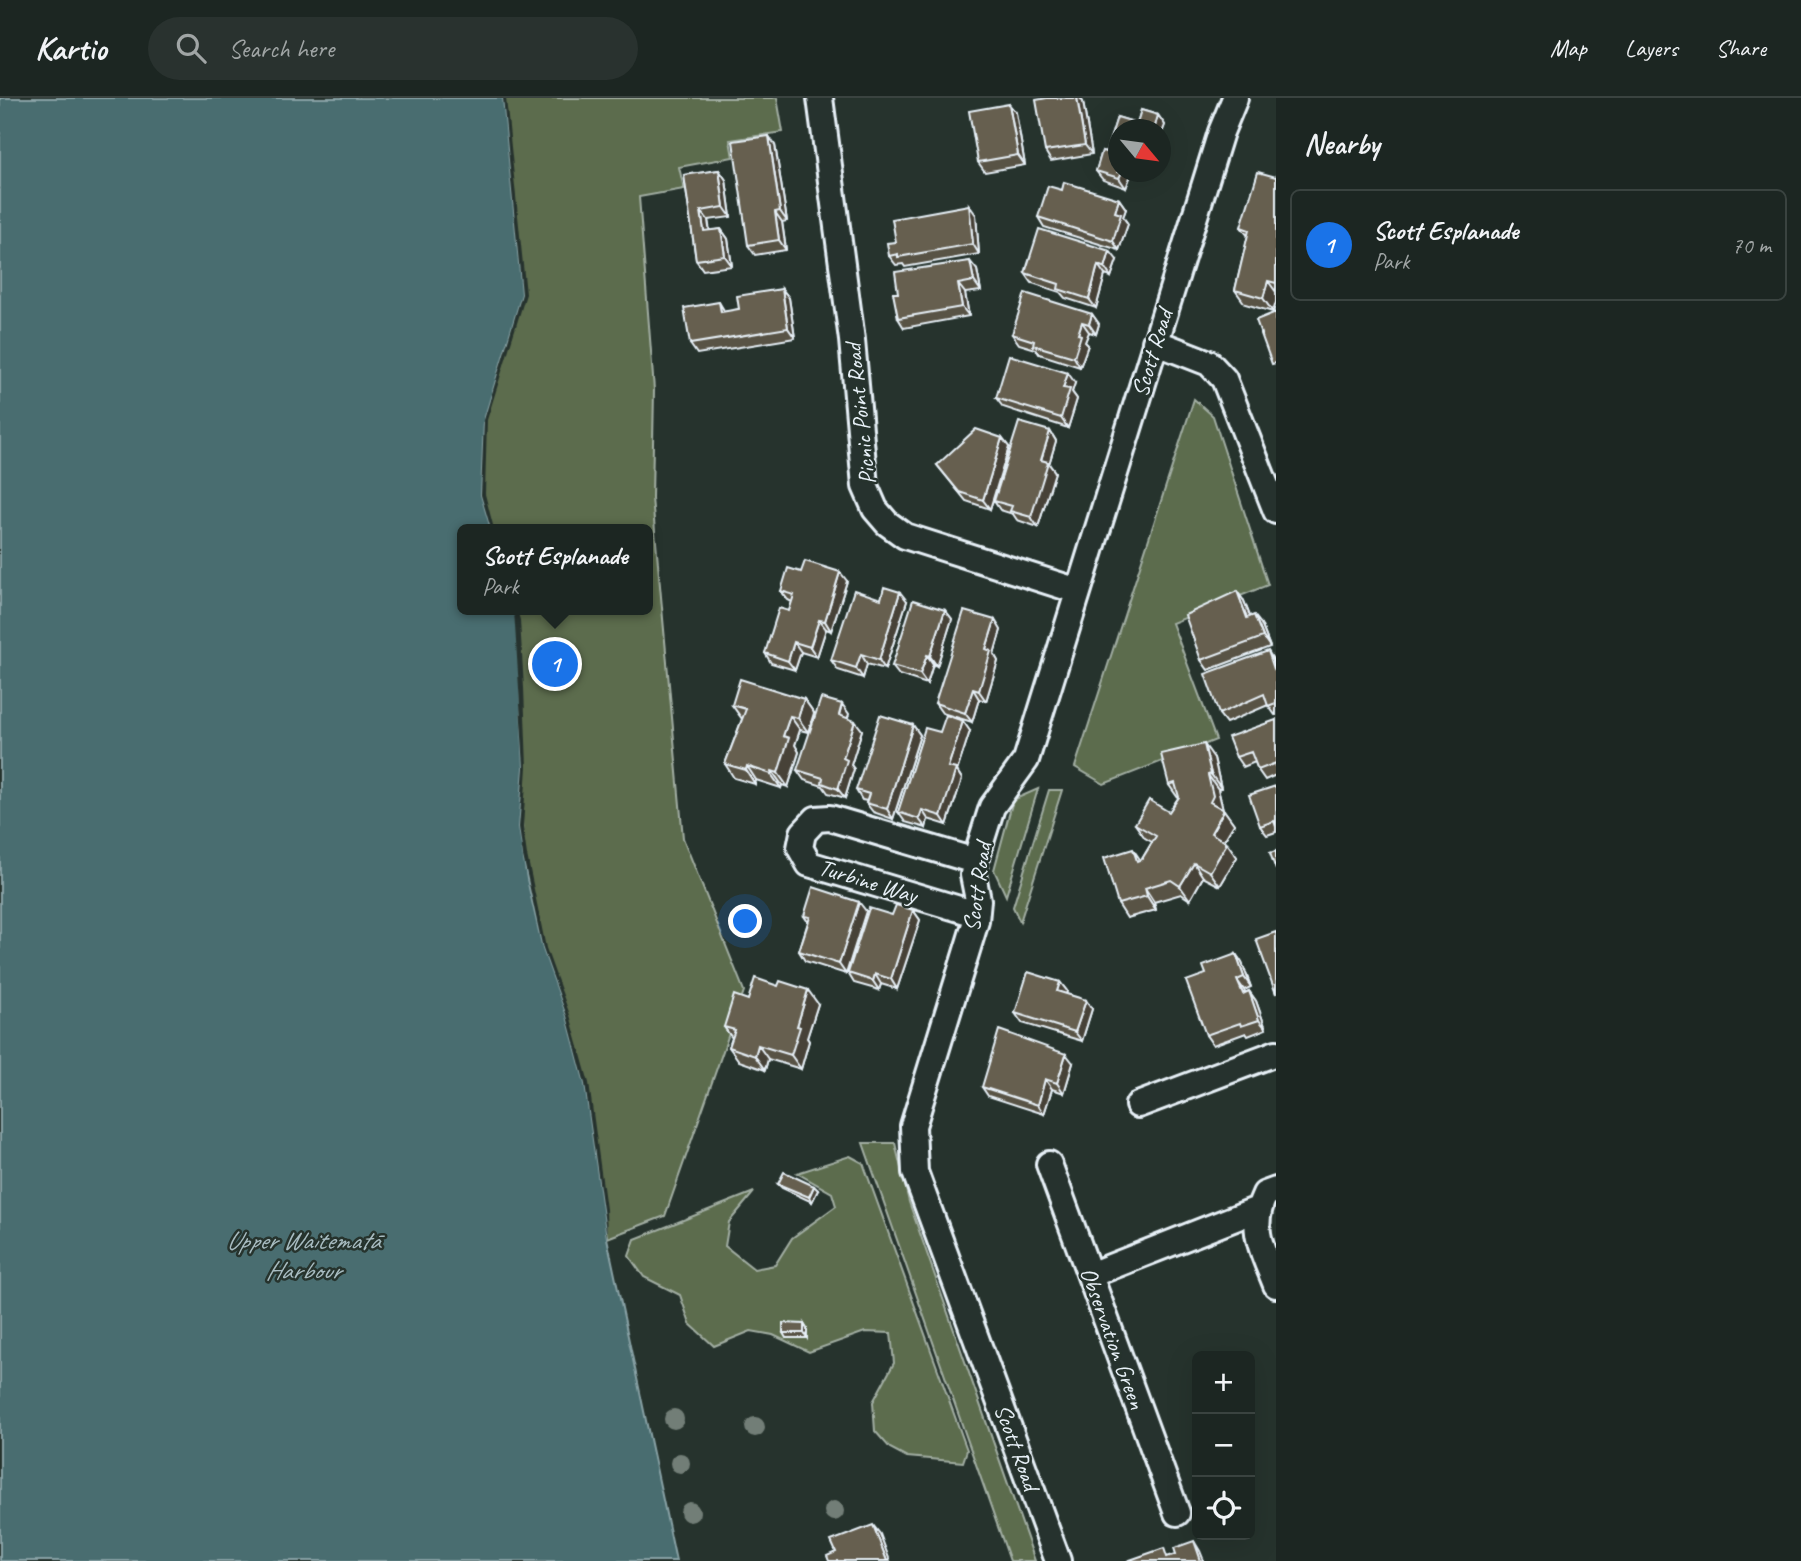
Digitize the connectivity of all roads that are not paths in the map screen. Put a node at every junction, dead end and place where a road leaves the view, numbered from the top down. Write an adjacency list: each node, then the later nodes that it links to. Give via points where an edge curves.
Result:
1 (820, 98): 5 (street, Picnic Point Road, via 852,340 861,461 875,509 905,536)
2 (1236, 98): 3 (street, Scott Road, via 1221,132)
3 (1155, 342): 4 (street, via 1209,363 1224,379); 5 (street, Scott Road)
4 (1276, 511)
5 (1078, 591): 6 (street, Scott Road, via 1026,760 992,807)
6 (975, 861): 7 (street, Scott Road); 7 (street, Turbine Way, via 830,818 816,819 807,827 800,848 809,864)
7 (976, 914): 16 (street, Scott Road, via 913,1126 915,1172)
8 (1276, 1054): 9 (street)
9 (1138, 1105)
10 (1049, 1164): 13 (street, Observation Green)
11 (1276, 1190): 12 (street, via 1265,1194)
12 (1258, 1209): 13 (street); 14 (street, via 1255,1228)
13 (1090, 1275): 15 (street, Observation Green)
14 (1276, 1285)
15 (1177, 1513)
16 (1058, 1561)

